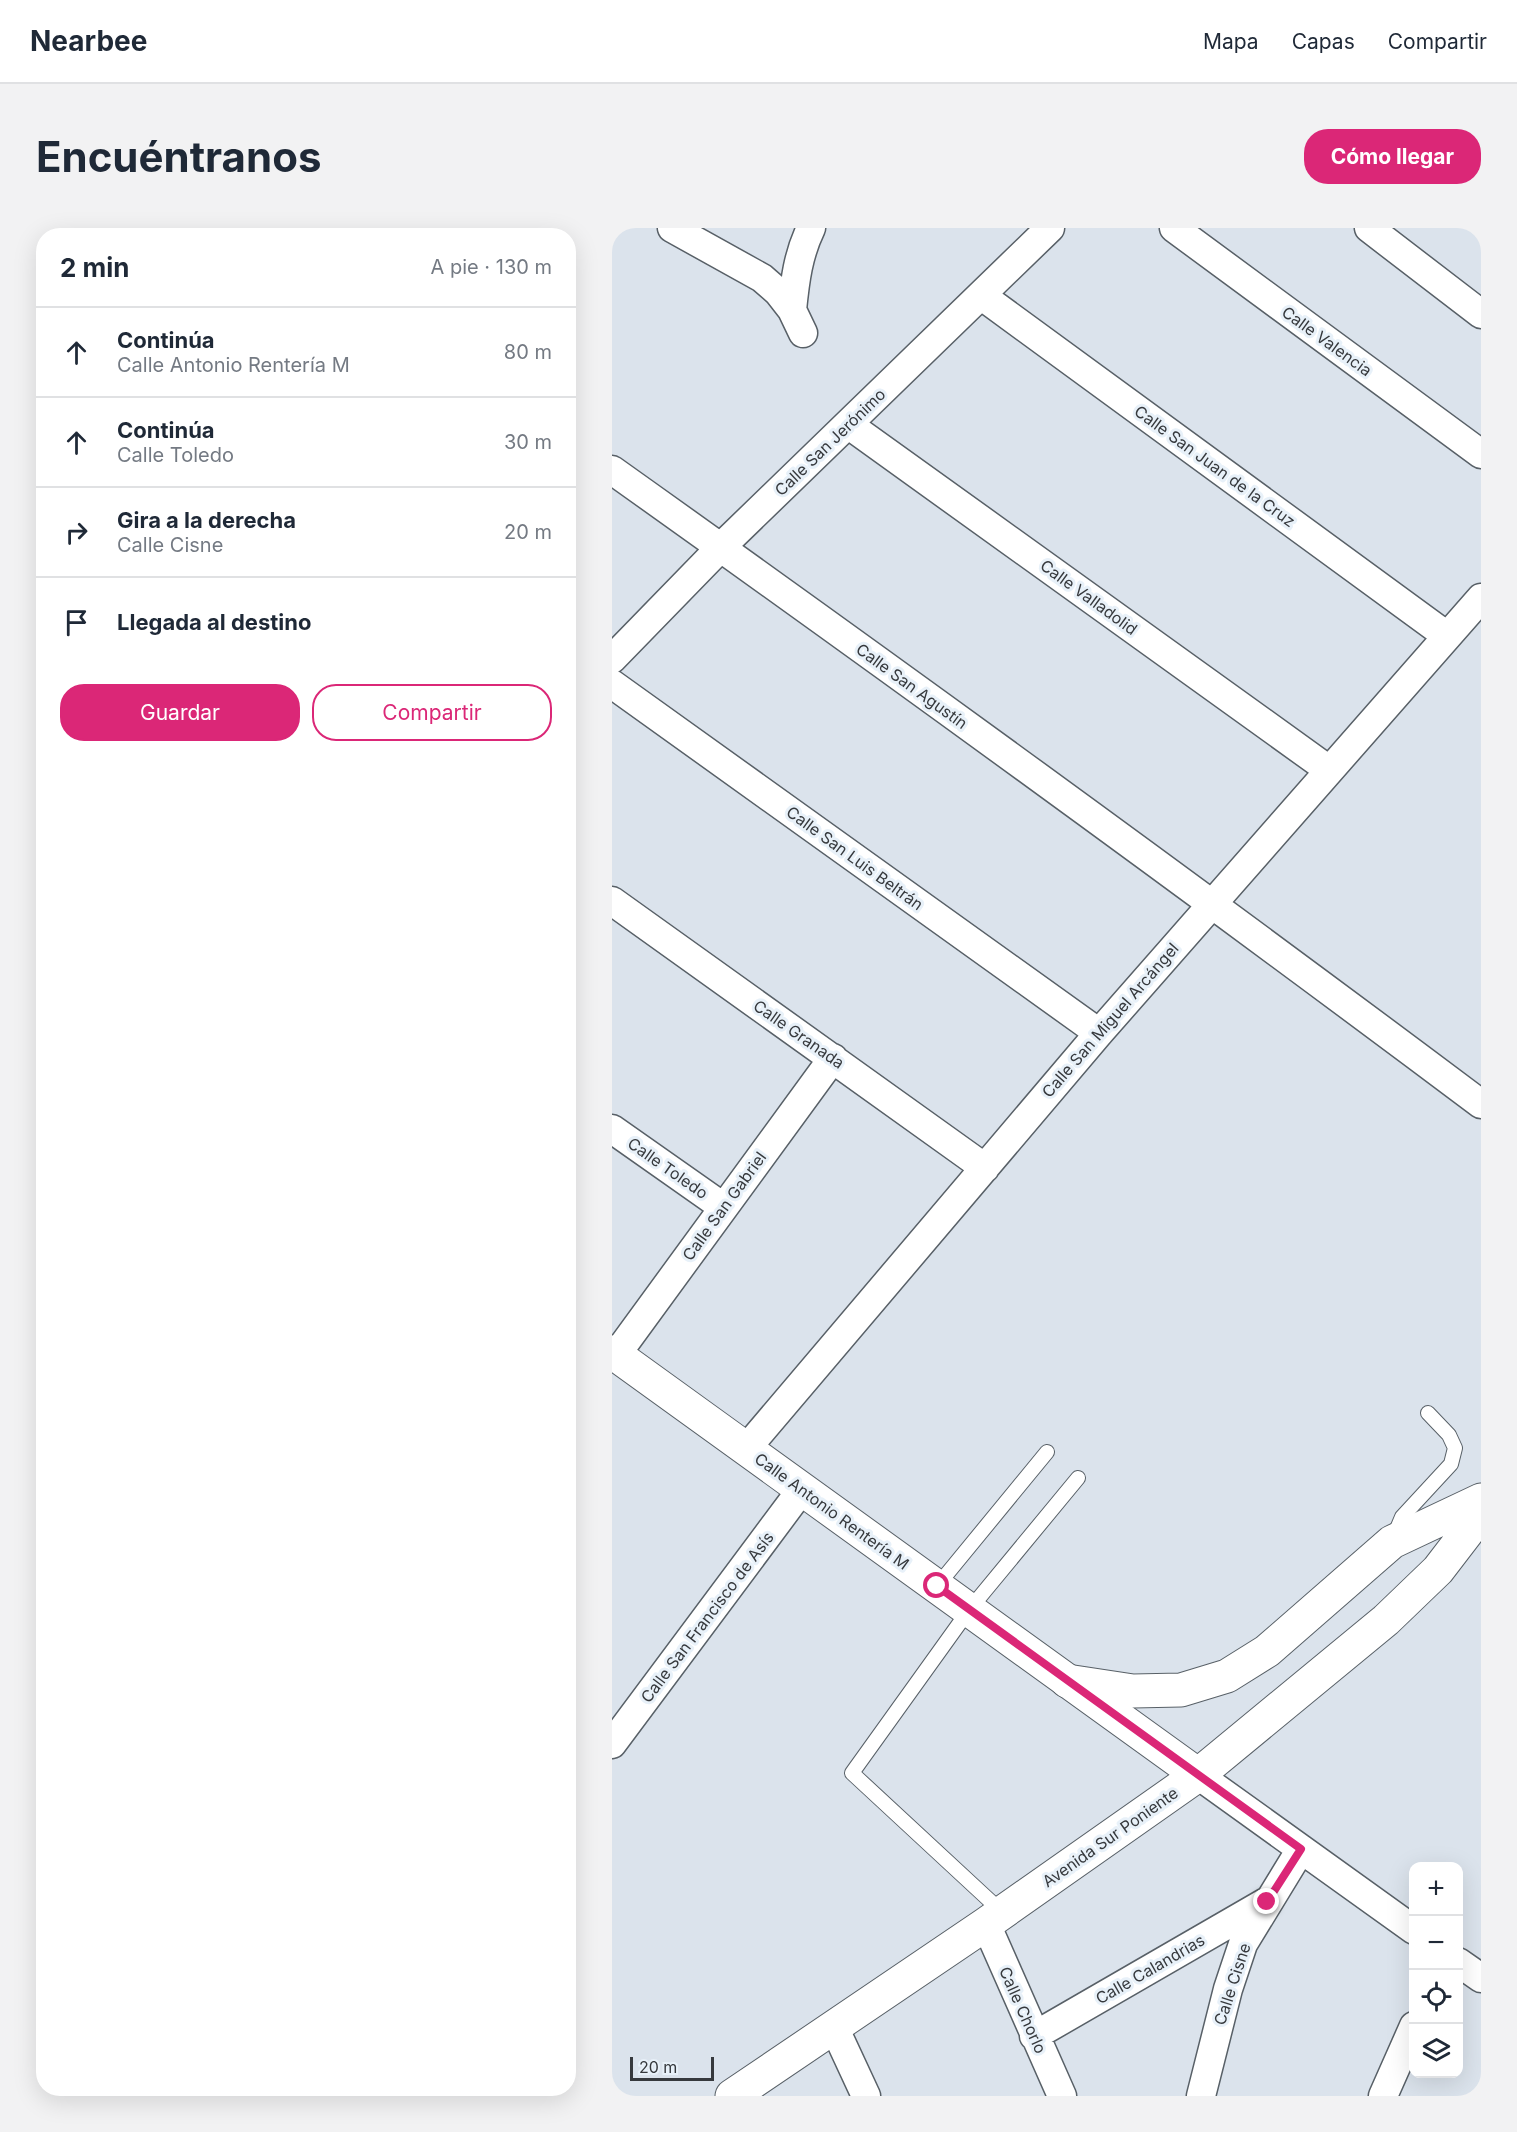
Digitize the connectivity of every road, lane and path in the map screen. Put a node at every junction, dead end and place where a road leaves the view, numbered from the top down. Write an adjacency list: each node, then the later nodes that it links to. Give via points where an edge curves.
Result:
1 (672, 228): 2 (street, via 762,278 778,292 798,322 796,266)
2 (811, 228)
3 (1050, 228): 6 (street, Calle San Jerónimo)
4 (1174, 228): 9 (street, Calle Valencia)
5 (1368, 228): 7 (street)
6 (982, 296): 8 (street, Calle San Jerónimo); 13 (street, Calle San Juan de la Cruz)
7 (1481, 314)
8 (849, 424): 11 (street, Calle San Jerónimo); 16 (street, Calle Valladolid)
9 (1481, 454)
10 (612, 470): 11 (street, Calle San Agustín)
11 (721, 547): 14 (street, Calle San Jerónimo); 18 (street, Calle San Agustín)
12 (1481, 598): 13 (street, Calle San Miguel Arcángel)
13 (1448, 636): 16 (street, Calle San Miguel Arcángel)
14 (612, 659)
15 (612, 684): 19 (street, Calle San Luis Beltrán)
16 (1329, 770): 18 (street, Calle San Miguel Arcángel)
17 (612, 902): 20 (street, Calle Granada)
18 (1211, 903): 19 (street, Calle San Miguel Arcángel); 21 (street, Calle San Agustín)
19 (1099, 1033): 23 (street, Calle San Miguel Arcángel)
20 (833, 1058): 23 (street, Calle Granada); 24 (street, Calle San Gabriel)
21 (1481, 1104)
22 (612, 1129): 24 (street, Calle Toledo)
23 (985, 1168): 27 (street, Calle San Miguel Arcángel)
24 (723, 1207): 25 (street, Calle San Gabriel)
25 (614, 1354): 27 (main road, Calle Antonio Rentería M)
26 (1428, 1413): 33 (lane, via 1455,1448 1451,1464 1402,1517)
27 (746, 1449): 30 (main road, Calle Antonio Rentería M)
28 (1047, 1452): 34 (lane)
29 (1078, 1478): 35 (lane)
30 (802, 1489): 34 (main road, Calle Antonio Rentería M); 37 (street, Calle San Francisco de Asís)
31 (1481, 1500): 33 (main road)
32 (1481, 1514): 38 (main road, Avenida Sur Poniente, via 1438,1570 1386,1620)
33 (1392, 1542): 36 (main road, via 1267,1651 1227,1676 1181,1690 1133,1691)
34 (937, 1586): 35 (main road, Calle Antonio Rentería M)
35 (969, 1610): 36 (main road, Calle Antonio Rentería M); 41 (lane, via 852,1773)
36 (1067, 1681): 38 (main road, Calle Antonio Rentería M)
37 (612, 1744)
38 (1198, 1775): 39 (street); 41 (main road, Avenida Sur Poniente)
39 (1301, 1849): 40 (street, Calle Cisne); 42 (street)
40 (1267, 1902): 47 (street, Calle Calandrias); 51 (street, Calle Cisne, via 1243,1944)
41 (994, 1918): 45 (main road, Avenida Sur Poniente); 47 (street, Calle Chorlo)
42 (1409, 1927)
43 (1463, 1965): 44 (street)
44 (1481, 1978)
45 (834, 2027): 48 (main road, Avenida Sur Poniente); 49 (street)
46 (1409, 2035): 52 (street)
47 (1034, 2036): 50 (street, Calle Chorlo)
48 (732, 2096)
49 (866, 2096)
50 (1062, 2096)
51 (1201, 2096)
52 (1383, 2096)

